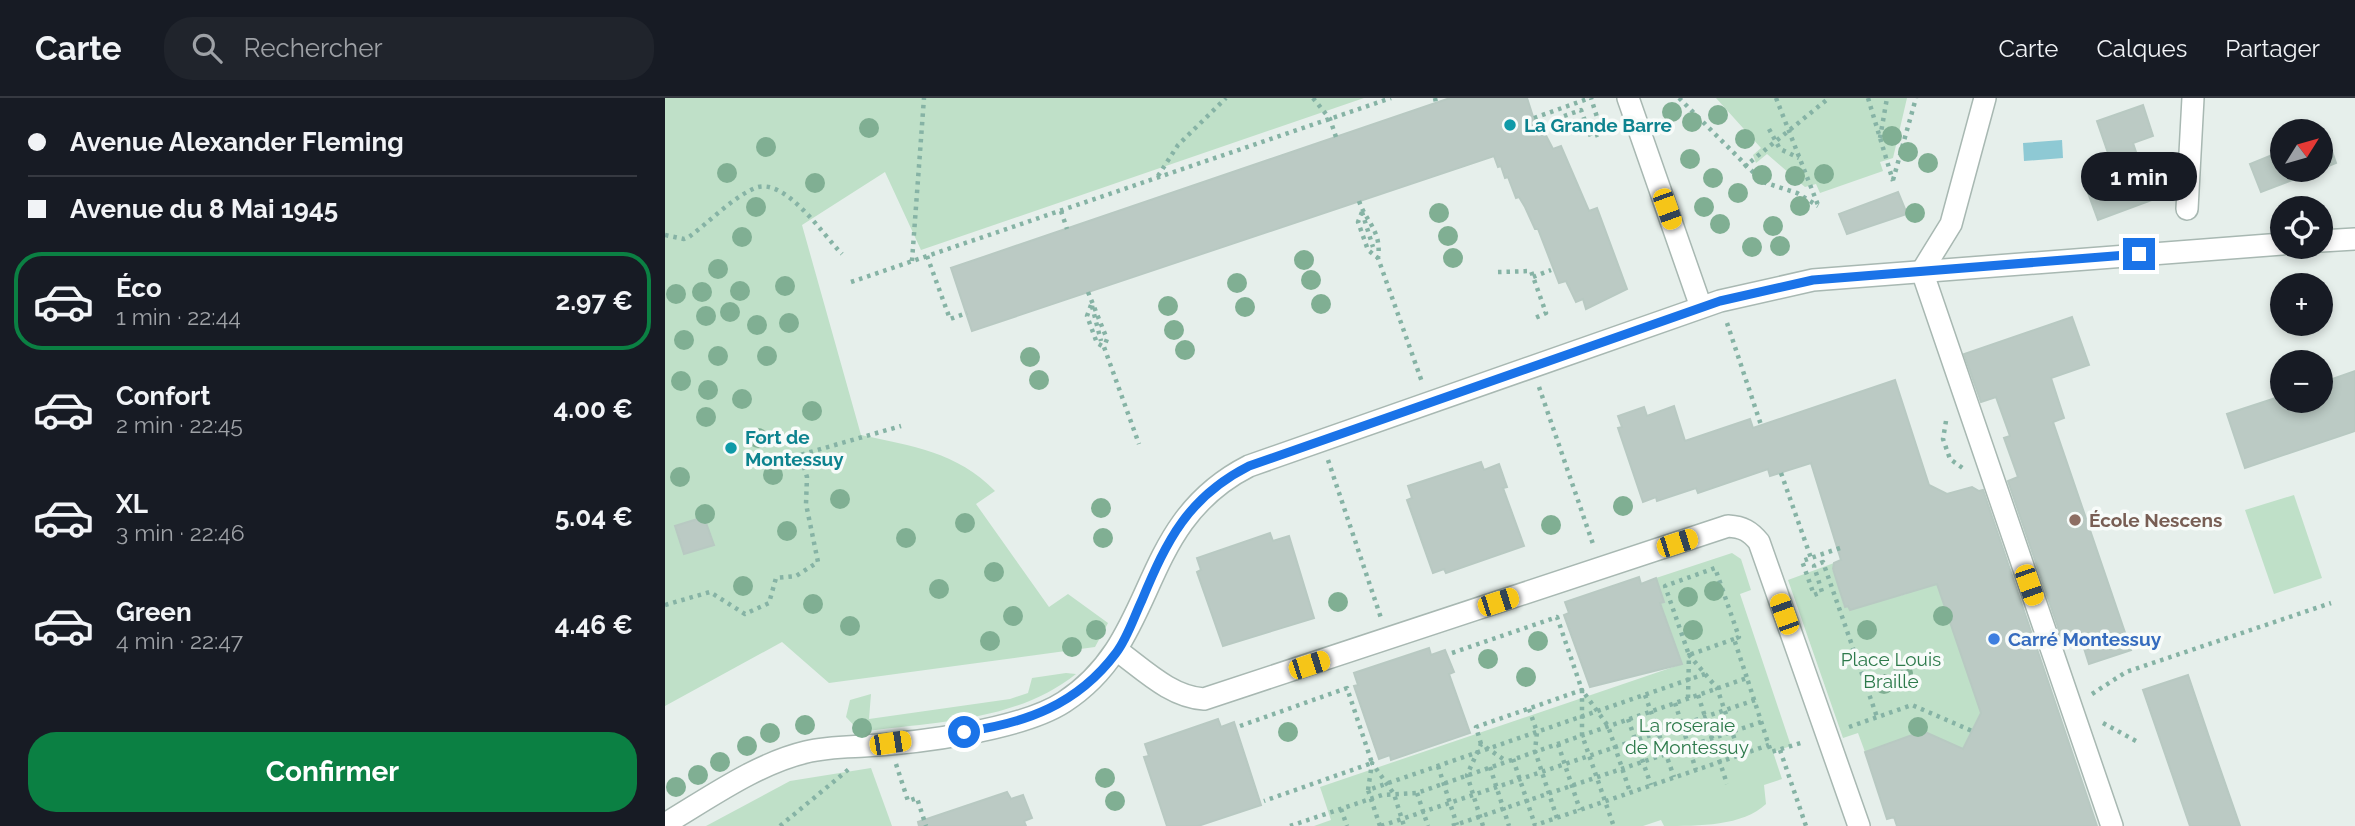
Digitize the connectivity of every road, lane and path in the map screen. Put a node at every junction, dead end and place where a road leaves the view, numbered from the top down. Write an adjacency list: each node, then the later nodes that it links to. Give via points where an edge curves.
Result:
1 (924, 98): 39 (path)
2 (1226, 98): 25 (path, via 1178,145)
3 (1313, 98): 17 (path)
4 (1391, 98): 17 (path)
5 (1591, 98): 15 (path, via 1602,133 1591,137 1581,110); 16 (path)
6 (1628, 98): 46 (street)
7 (1679, 98): 24 (path)
8 (1776, 98): 19 (path)
9 (1829, 98): 19 (path)
10 (1868, 98): 21 (path)
11 (1887, 98): 21 (path)
12 (1916, 98): 21 (path, via 1893,181)
13 (1985, 98): 41 (street, via 1951,224)
14 (2193, 98): 27 (street)
15 (1564, 116)
16 (1534, 118)
17 (1330, 119): 20 (path); 25 (path)
18 (1769, 129): 22 (path)
19 (1789, 131): 22 (path); 23 (path)
20 (1336, 137)
21 (1880, 140)
22 (1775, 142): 23 (path, via 1785,153); 24 (path)
23 (1799, 158): 24 (path, via 1818,206 1797,193 1763,182)
24 (1744, 167)
25 (1157, 178): 28 (path)
26 (1359, 201): 29 (path)
27 (2187, 209)
28 (1061, 211): 30 (path); 37 (path)
29 (1362, 212): 35 (path); 38 (path, via 1371,219 1380,247); 38 (path, via 1358,222 1368,250)
30 (1067, 229)
31 (665, 235): 36 (path, via 689,237 753,189 770,186 801,207)
32 (2355, 239): 33 (street)
33 (2333, 240)
34 (2270, 245): 41 (street)
35 (1373, 247)
36 (842, 254)
37 (927, 256): 39 (path); 48 (path, via 950,319)
38 (1378, 258): 53 (path)
39 (912, 261): 44 (path)
40 (1551, 270): 43 (path)
41 (1922, 271): 46 (street, via 1813,280); 79 (street)
42 (1497, 272): 43 (path, via 1531,271)
43 (1533, 277): 49 (path, via 1546,313)
44 (851, 282)
45 (1088, 292): 47 (path)
46 (1710, 304): 52 (street); 54 (path)
47 (1091, 305): 50 (path); 51 (path, via 1107,340); 51 (path, via 1087,316 1097,343)
48 (967, 313)
49 (1533, 319)
50 (1101, 341)
51 (1104, 347): 57 (path)
52 (1533, 367): 53 (street); 59 (path)
53 (1429, 403): 56 (street)
54 (1762, 425)
55 (901, 426): 63 (path, via 800,455 818,562 796,576 776,578 769,603 745,614 710,592)
56 (1322, 441): 64 (path); 66 (street, via 1229,477 1195,505 1162,553)
57 (1139, 444)
58 (1781, 473): 61 (path)
59 (1591, 541)
60 (1840, 548): 61 (path)
61 (1811, 558): 86 (path, via 1802,561 1814,595 1822,592 1814,566 1823,562)
62 (2331, 603): 79 (path, via 2126,672 2087,698)
63 (665, 605)
64 (1380, 614)
65 (1734, 639): 68 (path); 68 (path, via 1739,636 1715,568 1665,586); 70 (path)
66 (1118, 652): 97 (street, via 1173,690 1204,699 1728,526 1740,526 1759,542); 105 (street, via 1084,688 1040,715 988,728)
67 (1452, 653): 73 (path, via 1557,617)
68 (1689, 655): 69 (path); 71 (path)
69 (1705, 674): 71 (path); 72 (path)
70 (1747, 678): 72 (path); 77 (path)
71 (1688, 680): 74 (path); 76 (path)
72 (1717, 688): 75 (path); 81 (path)
73 (1582, 690): 80 (path); 82 (path); 84 (path)
74 (1645, 695): 82 (path); 83 (path)
75 (1698, 695): 76 (path); 85 (path)
76 (1688, 698): 78 (path)
77 (1755, 700): 81 (path); 88 (path)
78 (1675, 703): 83 (path); 90 (path)
79 (2069, 704): 170 (street)
80 (1529, 709): 94 (path); 102 (path, via 1476,727)
81 (1724, 709): 85 (path); 96 (path)
82 (1597, 711): 84 (path); 92 (path)
83 (1651, 711): 87 (path); 95 (path)
84 (1582, 716): 94 (path); 98 (path)
85 (1706, 716): 90 (path); 99 (path)
86 (1877, 717): 93 (path, via 1912,705); 97 (path)
87 (1628, 719): 92 (path); 100 (path)
88 (1761, 722): 96 (path); 104 (path)
89 (2104, 723): 101 (path)
90 (1681, 724): 95 (path); 106 (path)
91 (1240, 726): 119 (path, via 1347,688)
92 (1608, 726): 98 (path); 107 (path)
93 (1972, 731)
94 (1537, 732): 108 (path); 110 (path)
95 (1658, 732): 100 (path); 112 (path)
96 (1732, 732): 99 (path); 114 (path)
97 (1827, 734): 109 (path); 169 (street)
98 (1582, 735): 103 (path); 113 (path)
99 (1712, 738): 106 (path); 118 (path)
100 (1635, 740): 107 (path); 117 (path)
101 (2136, 741)
102 (1481, 744): 108 (path); 111 (path)
103 (1558, 744): 110 (path); 120 (path)
104 (1769, 745): 109 (path, via 1771,752); 114 (path)
105 (862, 746): 155 (street, via 832,747 781,760); 157 (path, via 846,775)
106 (1688, 746): 112 (path); 124 (path)
107 (1615, 747): 113 (path); 123 (path)
108 (1488, 749): 111 (path); 116 (path)
109 (1780, 750): 168 (path)
110 (1535, 751): 115 (path); 126 (path)
111 (1477, 752): 121 (path); 127 (path)
112 (1666, 754): 117 (path); 129 (path)
113 (1589, 755): 120 (path); 128 (path)
114 (1740, 755): 118 (path)
115 (1513, 759): 116 (path); 130 (path)
116 (1507, 761): 122 (path)
117 (1643, 762): 123 (path); 134 (path)
118 (1720, 762): 124 (path); 133 (path)
119 (1372, 763): 132 (path); 137 (path); 144 (path)
120 (1565, 764): 126 (path); 135 (path)
121 (1437, 766): 131 (path); 132 (path)
122 (1490, 767): 127 (path); 136 (path)
123 (1623, 768): 128 (path); 138 (path)
124 (1696, 770): 129 (path)
125 (898, 772): 158 (path, via 908,801 917,798)
126 (1542, 772): 130 (path); 140 (path)
127 (1467, 775): 131 (path); 142 (path)
128 (1597, 777): 135 (path); 146 (path)
129 (1674, 777): 134 (path)
130 (1519, 779): 136 (path); 145 (path)
131 (1443, 783): 139 (path); 147 (path)
132 (1387, 784): 137 (path); 141 (path)
133 (1727, 784)
134 (1651, 785): 138 (path)
135 (1572, 786): 140 (path); 150 (path)
136 (1496, 787): 142 (path); 149 (path)
137 (1368, 790): 143 (path)
138 (1630, 792): 146 (path)
139 (1417, 793): 141 (path); 151 (path)
140 (1549, 793): 145 (path); 153 (path)
141 (1394, 794): 143 (path); 154 (path)
142 (1473, 794): 147 (path); 152 (path)
143 (1371, 799): 148 (path); 161 (path)
144 (1264, 801)
145 (1527, 801): 149 (path); 167 (path)
146 (1605, 801): 150 (path); 156 (path)
147 (1449, 803): 151 (path); 164 (path)
148 (1341, 809): 159 (path); 160 (path)
149 (1504, 809): 152 (path); 166 (path)
150 (1580, 810): 153 (path)
151 (1423, 811): 154 (path); 163 (path)
152 (1480, 817): 164 (path); 165 (path)
153 (1557, 818): 167 (path)
154 (1402, 819): 161 (path); 162 (path)
155 (665, 824)
156 (1613, 824)
157 (780, 826)
158 (926, 826)
159 (1290, 826)
160 (1347, 826)
161 (1381, 826)
162 (1404, 826)
163 (1428, 826)
164 (1455, 826)
165 (1483, 826)
166 (1509, 826)
167 (1534, 826)
168 (1807, 826)
169 (1859, 826)
170 (2112, 826)

